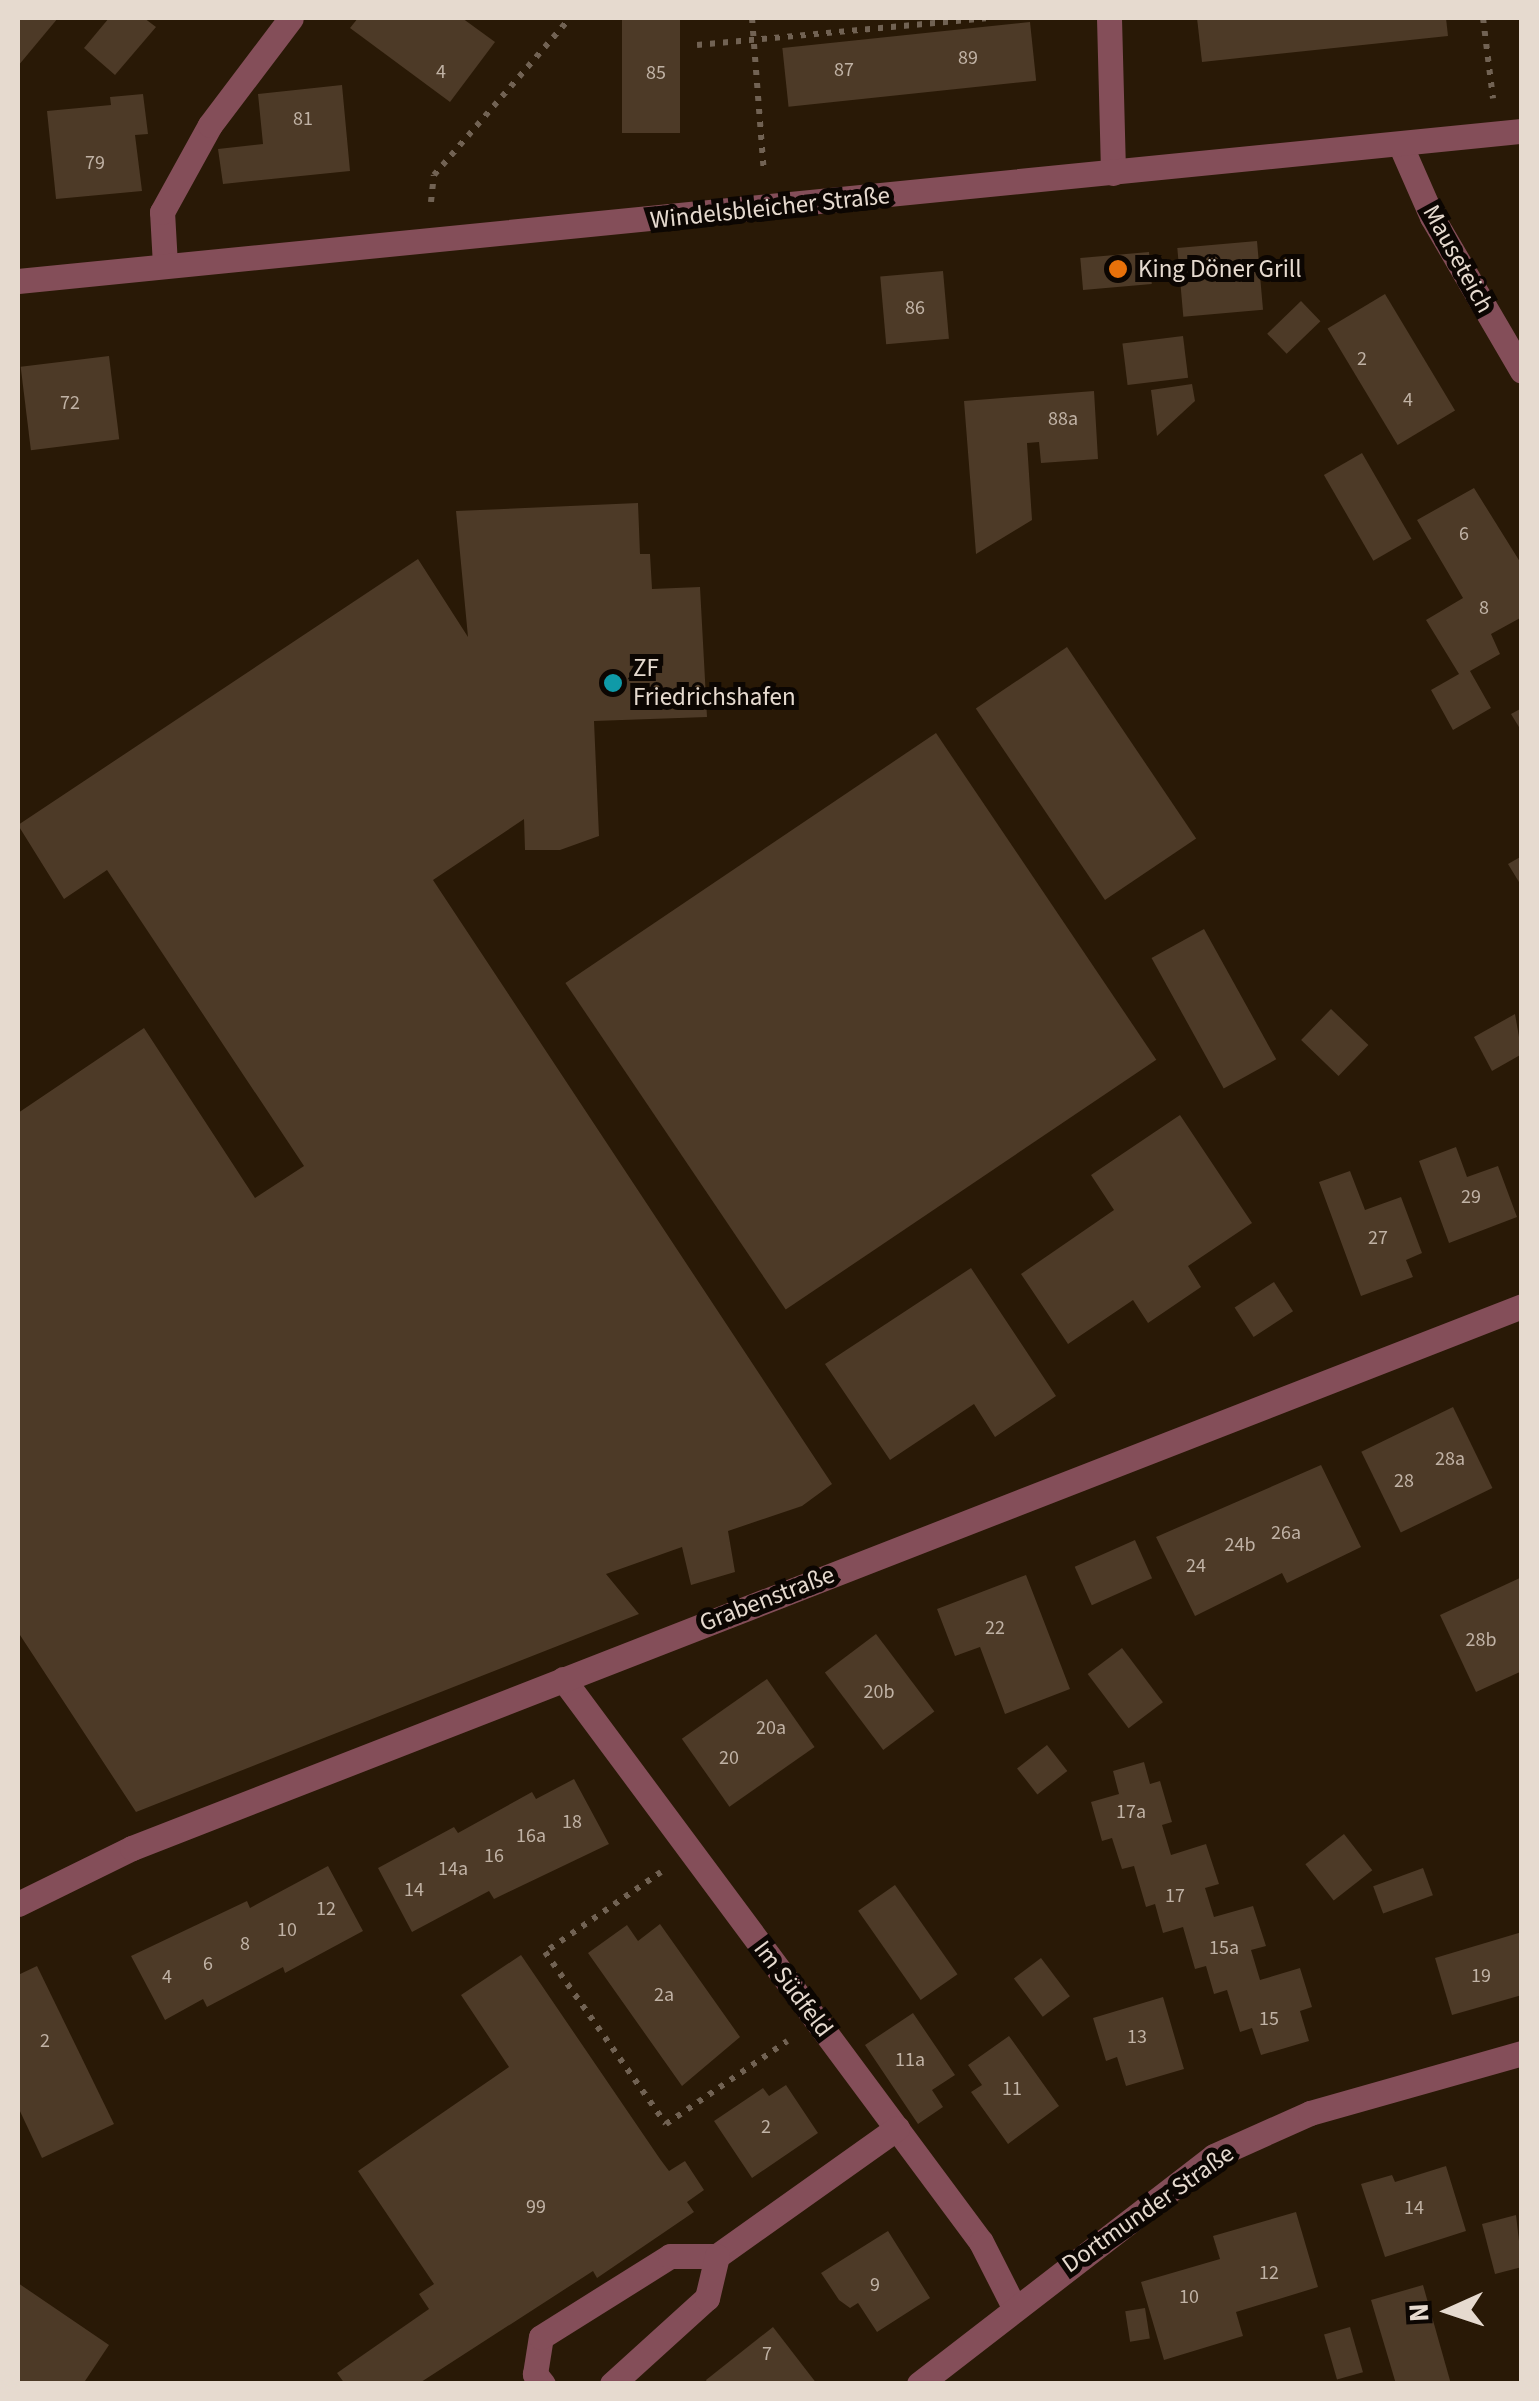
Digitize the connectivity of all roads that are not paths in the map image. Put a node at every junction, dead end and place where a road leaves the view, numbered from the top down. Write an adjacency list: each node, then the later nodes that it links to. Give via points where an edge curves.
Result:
1 (291, 18): 6 (street, via 210,125 162,212)
2 (1109, 18): 5 (street)
3 (1522, 131): 4 (street, Windelsbleicher Straße)
4 (1400, 144): 5 (street, Windelsbleicher Straße); 8 (street, Mauseteich, via 1432,217)
5 (1113, 173): 6 (street, Windelsbleicher Straße)
6 (165, 265): 7 (street, Windelsbleicher Straße)
7 (18, 281)
8 (1522, 371)
9 (1522, 1306): 10 (street, Grabenstraße)
10 (563, 1679): 11 (street, Grabenstraße, via 132,1848); 13 (street, Im Südfeld)
11 (18, 1904)
12 (1522, 2053): 15 (street, Dortmunder Straße, via 1310,2113 1214,2156)
13 (897, 2128): 14 (street); 15 (street, Im Südfeld, via 981,2242)
14 (717, 2256): 16 (street, via 670,2256 541,2338 535,2374); 17 (street, via 708,2298)
15 (1013, 2305): 18 (street, Dortmunder Straße)
16 (543, 2384)
17 (612, 2384)
18 (919, 2384)

